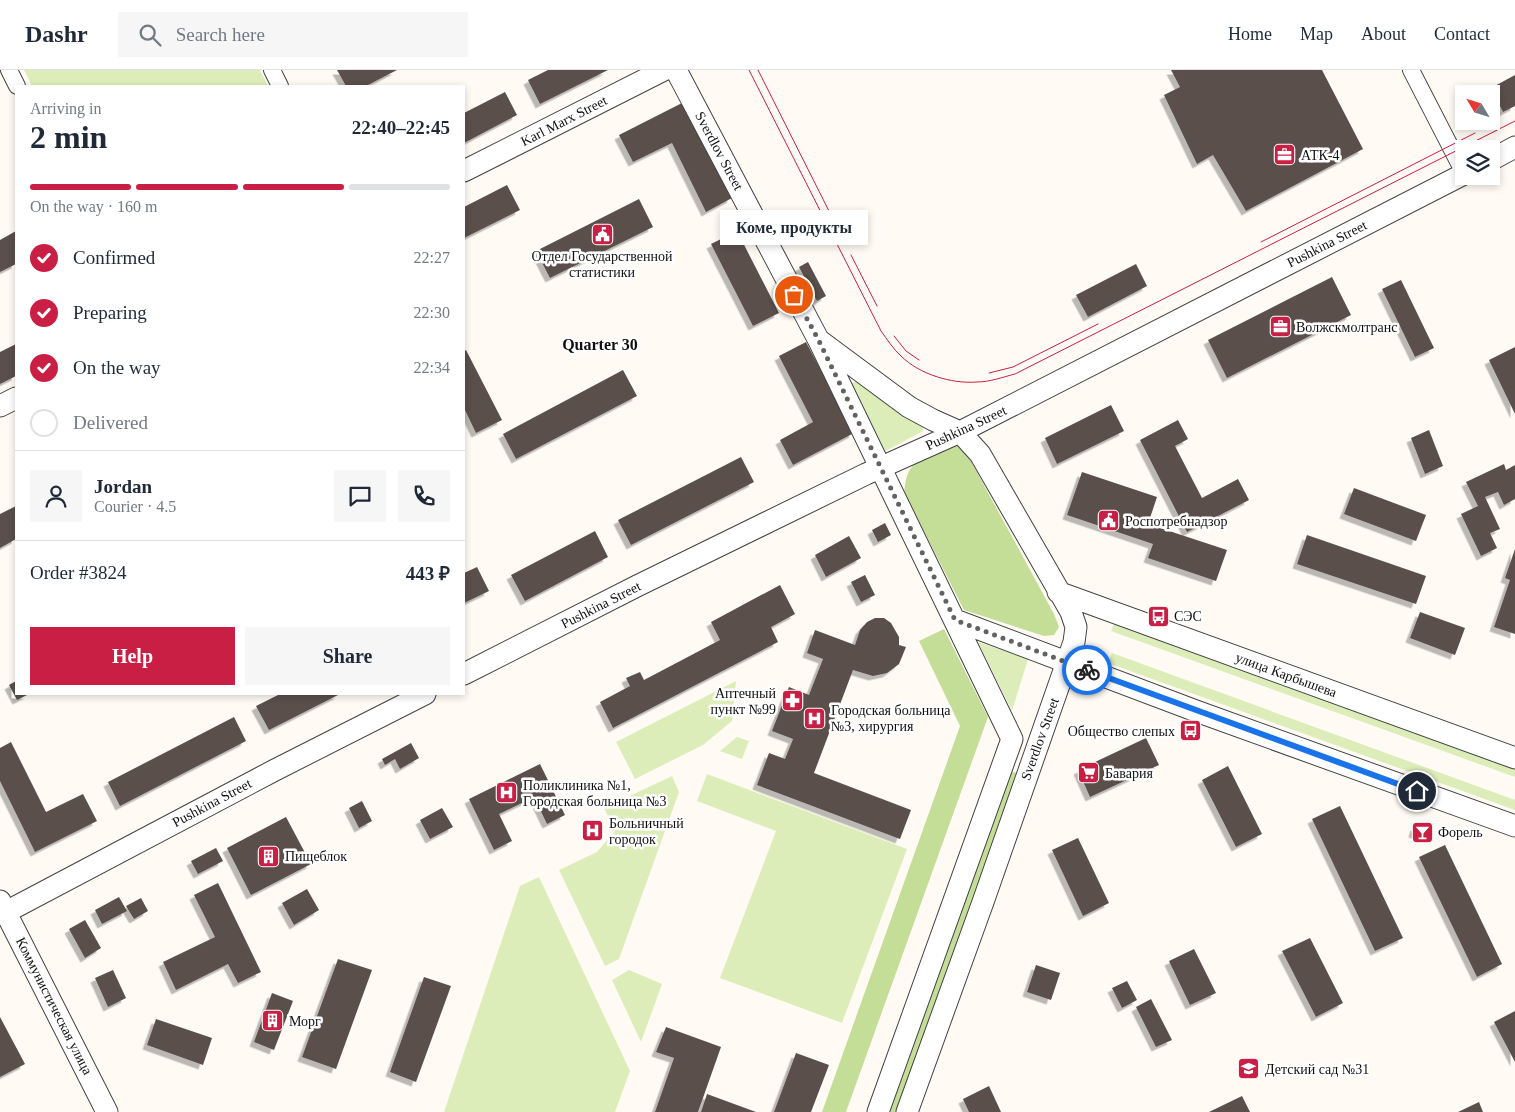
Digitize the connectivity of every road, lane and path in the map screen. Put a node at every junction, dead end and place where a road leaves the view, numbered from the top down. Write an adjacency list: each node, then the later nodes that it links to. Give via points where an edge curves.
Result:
1 (9, 70): 6 (street)
2 (272, 70): 7 (street)
3 (664, 70): 11 (street, Karl Marx Street)
4 (676, 70): 13 (street, Sverdlov Street)
5 (1411, 70): 10 (street)
6 (16, 85)
7 (280, 85)
8 (1515, 147): 9 (street)
9 (1500, 155)
10 (1455, 156)
11 (465, 170)
12 (1455, 178): 16 (street, Pushkina Street)
13 (818, 339): 16 (street, Sverdlov Street, via 909,407); 17 (street, Sverdlov Street)
14 (15, 398): 15 (street)
15 (0, 406)
16 (960, 432): 17 (street, Pushkina Street); 18 (street, Sverdlov Street, via 980,454)
17 (879, 468): 19 (street, Sverdlov Street); 21 (street, Pushkina Street)
18 (1058, 592): 20 (street, Sverdlov Street, via 1076,627); 23 (street, улица Карбышева)
19 (955, 620): 20 (street); 27 (street, Sverdlov Street, via 1012,739)
20 (1067, 662): 24 (street); 28 (street, Sverdlov Street)
21 (465, 673)
22 (423, 695): 25 (street, Pushkina Street)
23 (1515, 758)
24 (1515, 826)
25 (2, 910): 26 (street, Коммунистическая улица)
26 (107, 1112)
27 (878, 1112)
28 (906, 1112)

